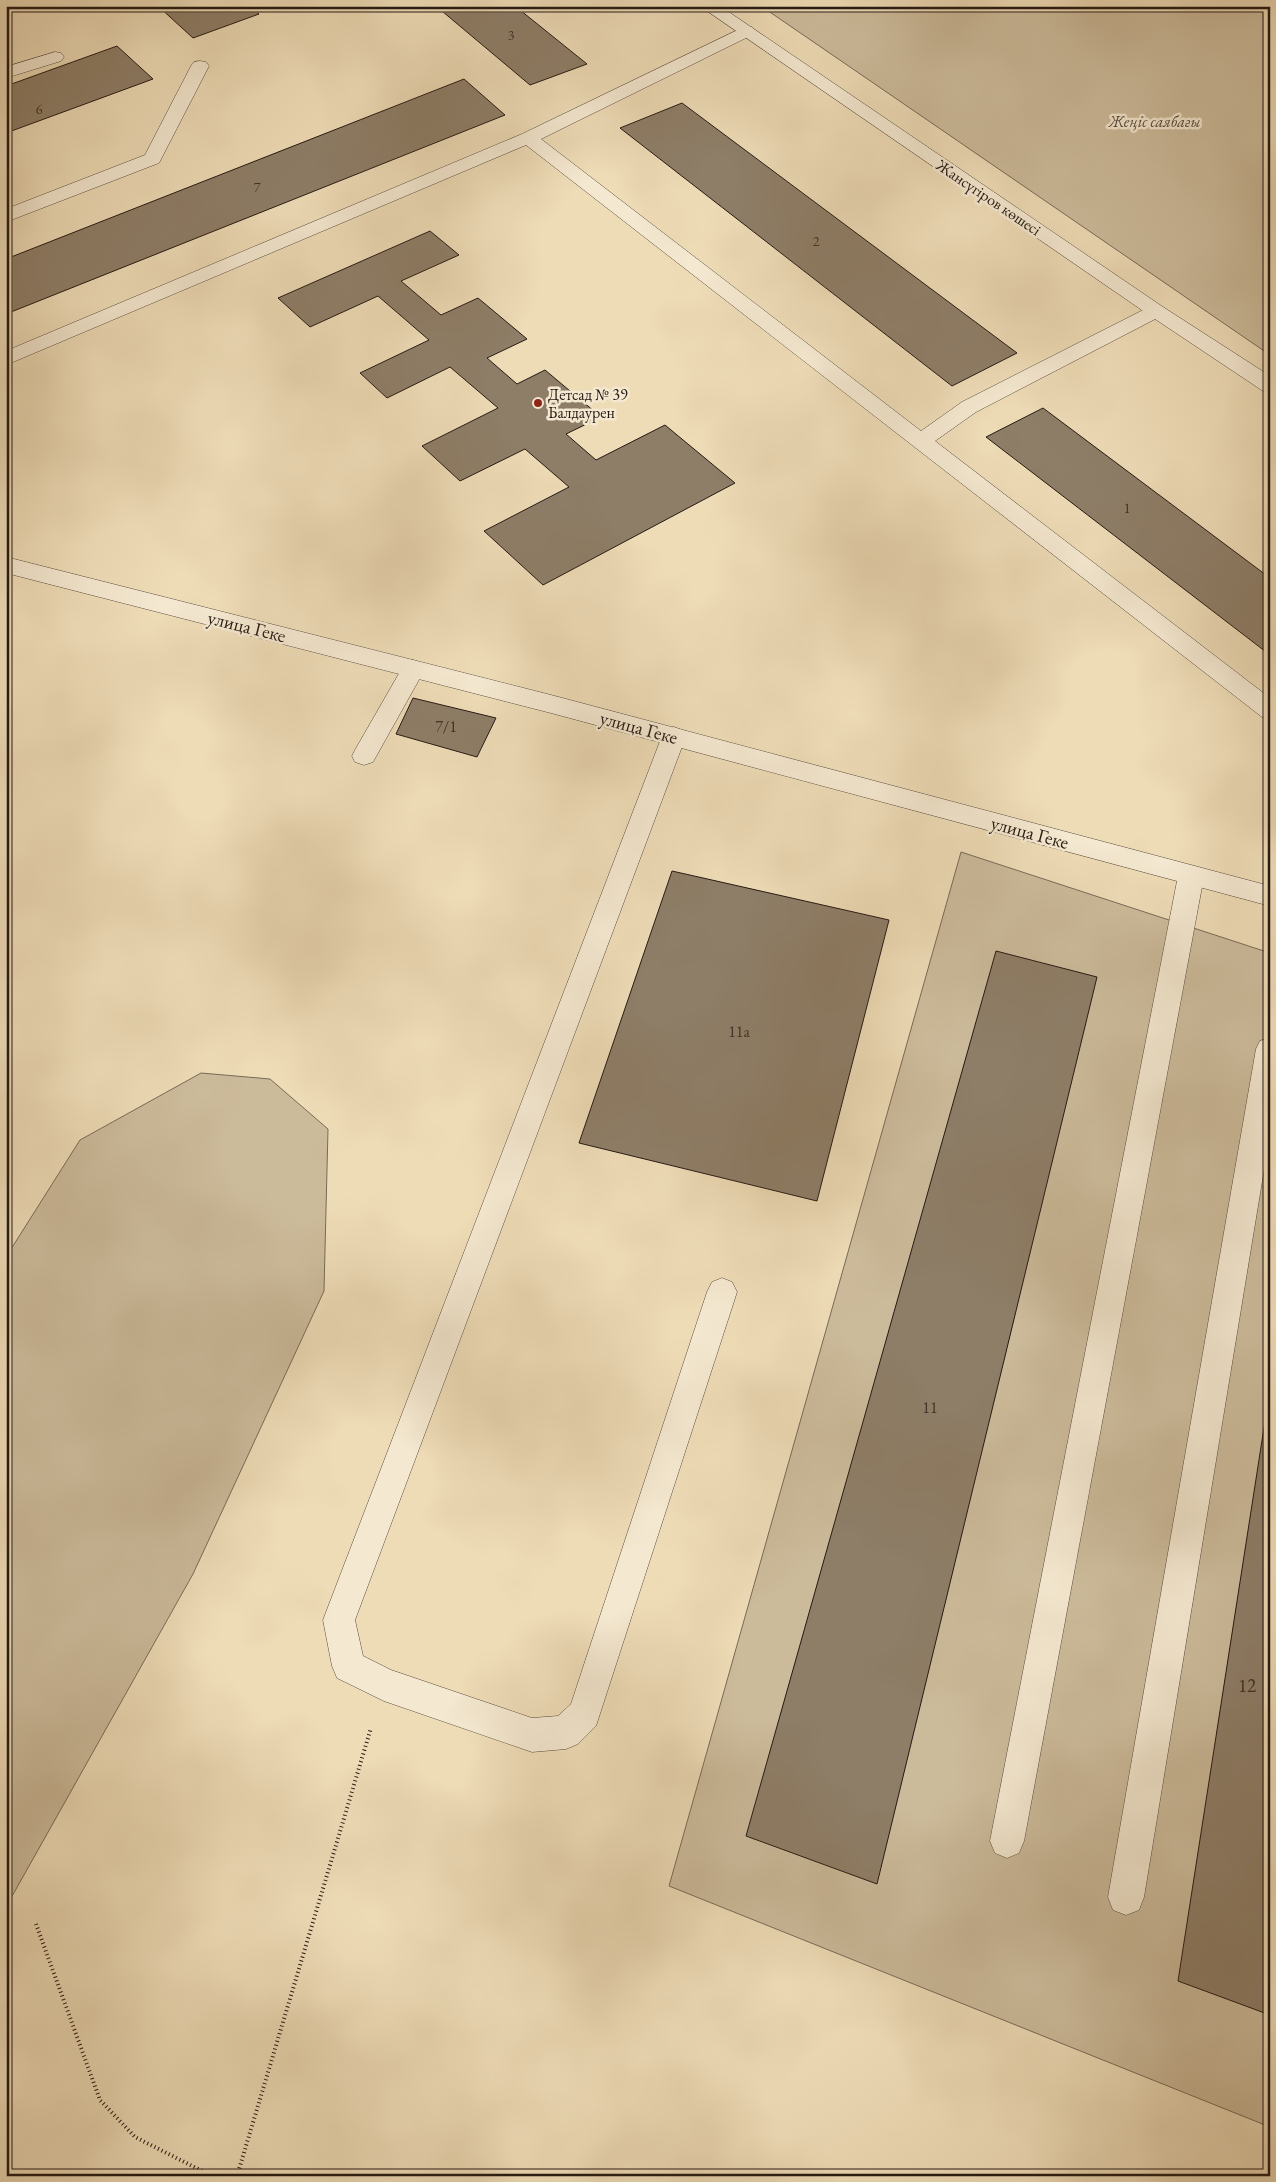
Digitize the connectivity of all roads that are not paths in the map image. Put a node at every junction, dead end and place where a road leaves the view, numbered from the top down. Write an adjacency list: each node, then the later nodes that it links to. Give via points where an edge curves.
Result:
1 (708, 6): 2 (street, Жансүгіров көшесі)
2 (746, 31): 6 (street); 8 (street, Жансүгіров көшесі)
3 (55, 57): 5 (street)
4 (200, 66): 7 (street, via 152,159)
5 (6, 73)
6 (528, 138): 9 (street); 11 (street)
7 (6, 216)
8 (1156, 311): 10 (street, Жансүгіров көшесі); 11 (street, via 969,407)
9 (6, 359)
10 (1270, 386)
11 (921, 441): 14 (street)
12 (6, 565): 13 (street, улица Геке)
13 (414, 669): 15 (street, улица Геке); 16 (street)
14 (1270, 711)
15 (674, 736): 17 (street, улица Геке); 20 (street, via 339,1620 348,1666 384,1684 532,1734 566,1732 584,1714)
16 (364, 756)
17 (1191, 876): 18 (street, улица Геке); 21 (street)
18 (1270, 896)
19 (1270, 1049): 22 (street)
20 (722, 1292)
21 (1007, 1841)
22 (1126, 1896)

